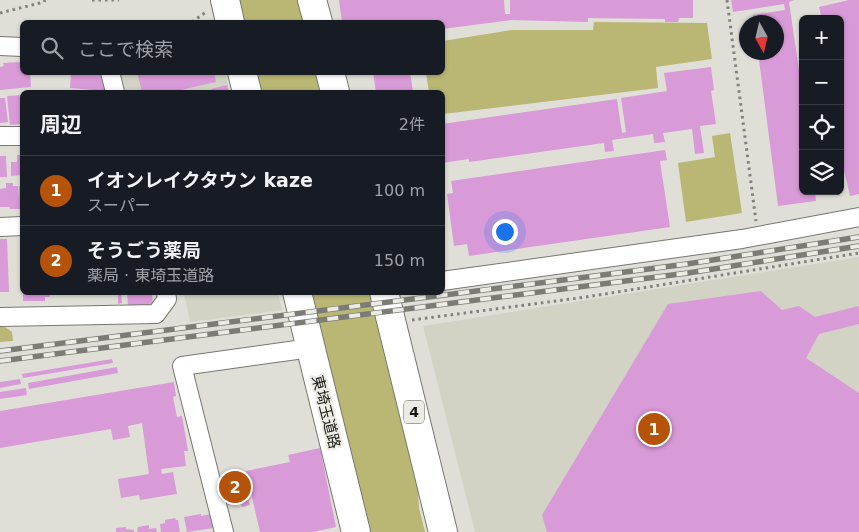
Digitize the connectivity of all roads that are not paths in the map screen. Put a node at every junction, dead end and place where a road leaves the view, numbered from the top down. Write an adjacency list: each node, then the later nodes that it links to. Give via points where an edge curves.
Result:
1 (312, 0): 2 (highway)
2 (317, 20)
3 (0, 46): 4 (street)
4 (20, 47)
5 (111, 75): 8 (street)
6 (243, 75): 9 (highway)
7 (331, 75): 10 (highway)
8 (114, 90)
9 (246, 90)
10 (334, 90)
11 (0, 136): 12 (street)
12 (20, 136)
13 (859, 217): 16 (street, via 742,239)
14 (20, 226): 15 (street)
15 (0, 227)
16 (445, 280)
17 (166, 295): 20 (street, via 156,314)
18 (298, 295): 21 (highway, 東埼玉道路)
19 (385, 295): 22 (highway, 4)
20 (0, 317)
21 (311, 348): 23 (street, via 182,366); 24 (highway, 東埼玉道路)
22 (427, 468): 25 (highway, 4); 26 (highway, 4)
23 (224, 532)
24 (356, 532)
25 (435, 532)
26 (443, 532)

